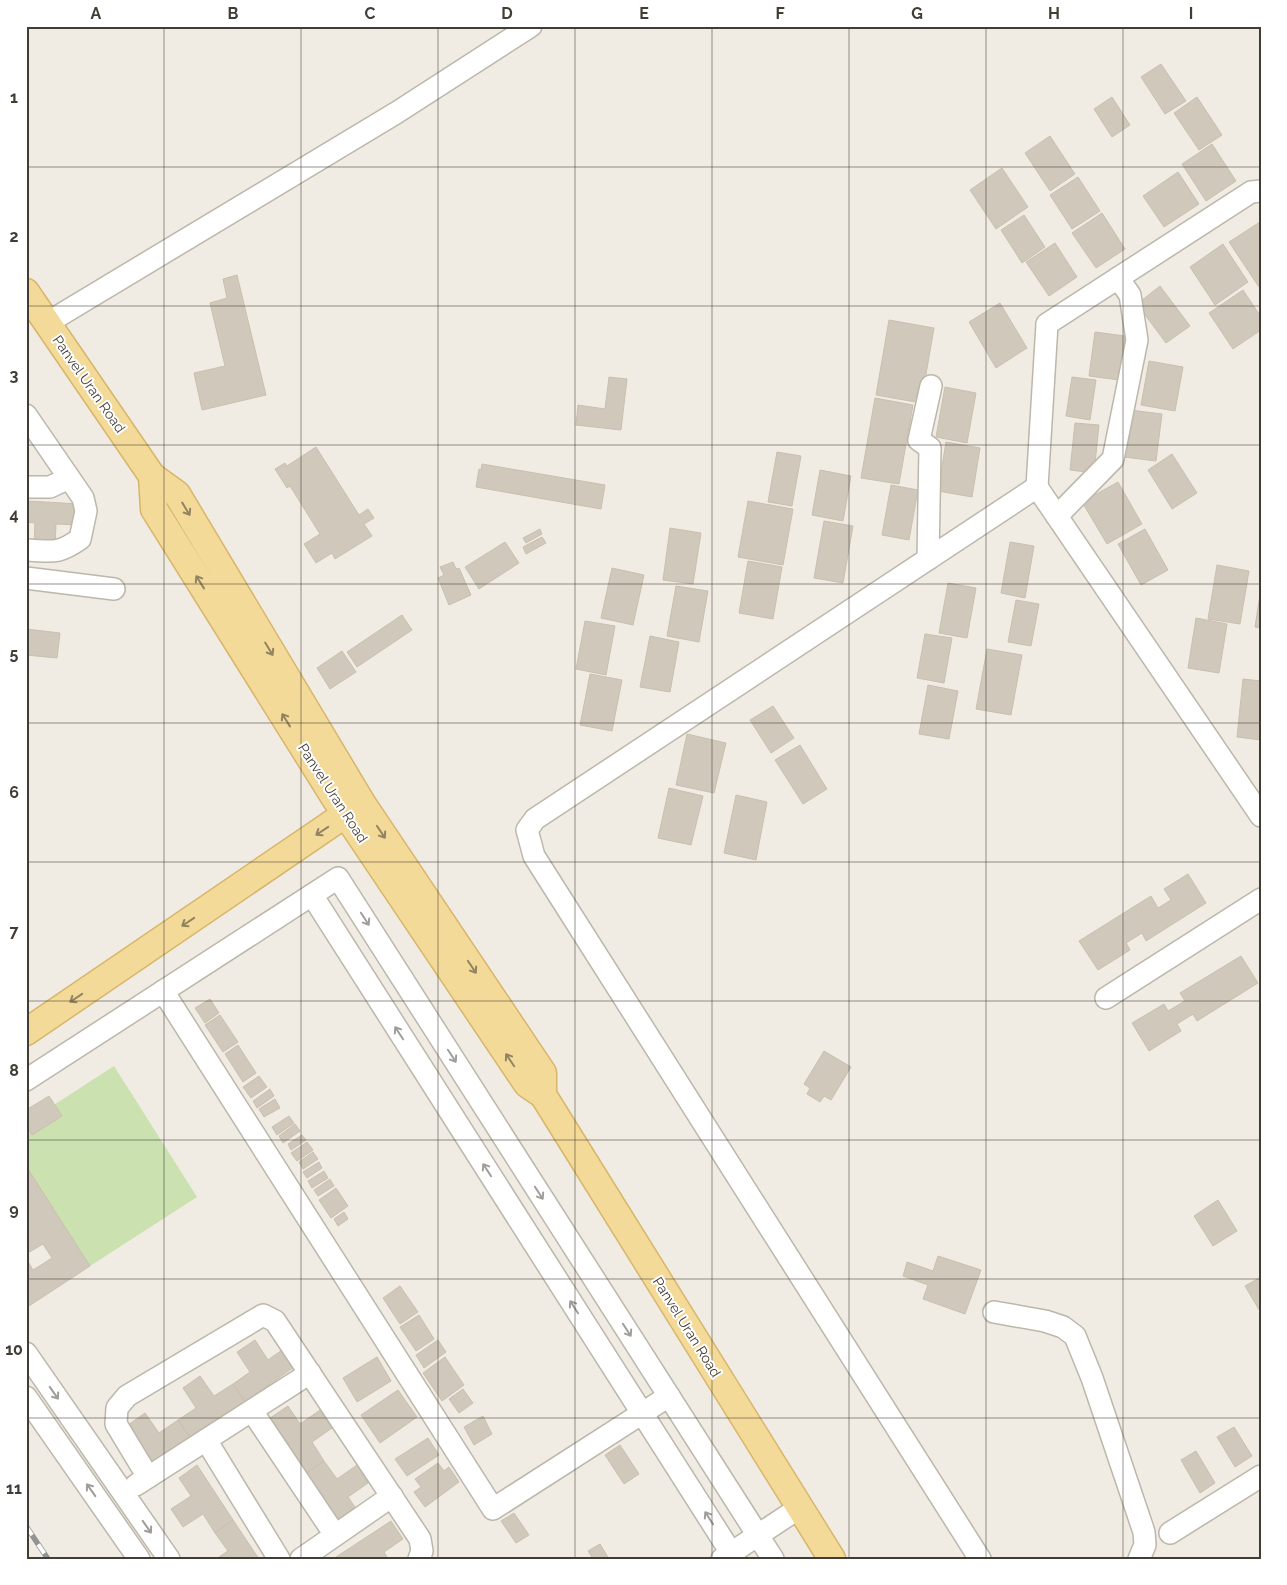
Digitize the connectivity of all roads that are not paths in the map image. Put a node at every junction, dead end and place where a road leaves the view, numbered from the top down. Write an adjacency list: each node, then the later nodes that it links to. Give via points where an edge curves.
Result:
1 (531, 26): 5 (street, via 396,114)
2 (1261, 191): 3 (street, via 1251,192)
3 (1118, 278): 10 (street, via 1047,324); 11 (street, via 1130,295 1137,340 1113,459)
4 (26, 292): 5 (main road, Panvel Uran Road)
5 (46, 323): 16 (main road, Panvel Uran Road, via 152,476 177,494)
6 (931, 386): 13 (street, via 919,440 930,448)
7 (26, 415): 8 (street)
8 (69, 478): 9 (street, via 50,487); 12 (street, via 83,498 86,511 80,539 58,551)
9 (26, 487)
10 (1037, 487): 11 (street); 13 (street)
11 (1057, 516): 17 (street)
12 (26, 550)
13 (928, 559): 50 (street, via 535,819 527,830 534,856)
14 (26, 578): 15 (street)
15 (114, 589)
16 (349, 802): 20 (main road); 38 (main road, Panvel Uran Road, via 543,1073 544,1095)
17 (1261, 816)
18 (312, 895): 21 (street); 29 (street, one-way to 29, via 338,878); 32 (street, one-way to 18)
19 (1261, 899): 22 (street)
20 (112, 963): 23 (main road); 24 (main road, one-way to 24)
21 (163, 992): 25 (street); 32 (street, via 493,1509)
22 (1106, 998)
23 (26, 1010)
24 (26, 1032)
25 (26, 1080)
26 (994, 1312): 51 (street, via 1045,1321 1063,1327 1075,1336 1144,1532 1145,1544)
27 (26, 1353): 36 (street, one-way to 36)
28 (310, 1374): 31 (street); 35 (street, via 275,1321 263,1315 126,1396 117,1408 116,1424); 37 (street)
29 (668, 1396): 32 (street); 40 (street)
30 (26, 1397): 43 (street, one-way to 30)
31 (252, 1411): 33 (street); 41 (street)
32 (642, 1413): 42 (street, one-way to 32)
33 (206, 1440): 35 (street); 45 (street)
34 (1261, 1476): 39 (street)
35 (148, 1477): 36 (street)
36 (123, 1493): 44 (street, one-way to 44)
37 (392, 1496): 41 (street); 47 (street, via 420,1539 422,1551)
38 (800, 1508): 40 (street); 49 (main road, Panvel Uran Road)
39 (1170, 1533)
40 (758, 1535): 42 (street); 48 (street)
41 (335, 1536): 46 (street)
42 (729, 1557)
43 (139, 1559)
44 (169, 1559)
45 (279, 1559)
46 (301, 1559)
47 (419, 1559)
48 (772, 1559)
49 (832, 1559)
50 (980, 1559)
51 (1139, 1559)

